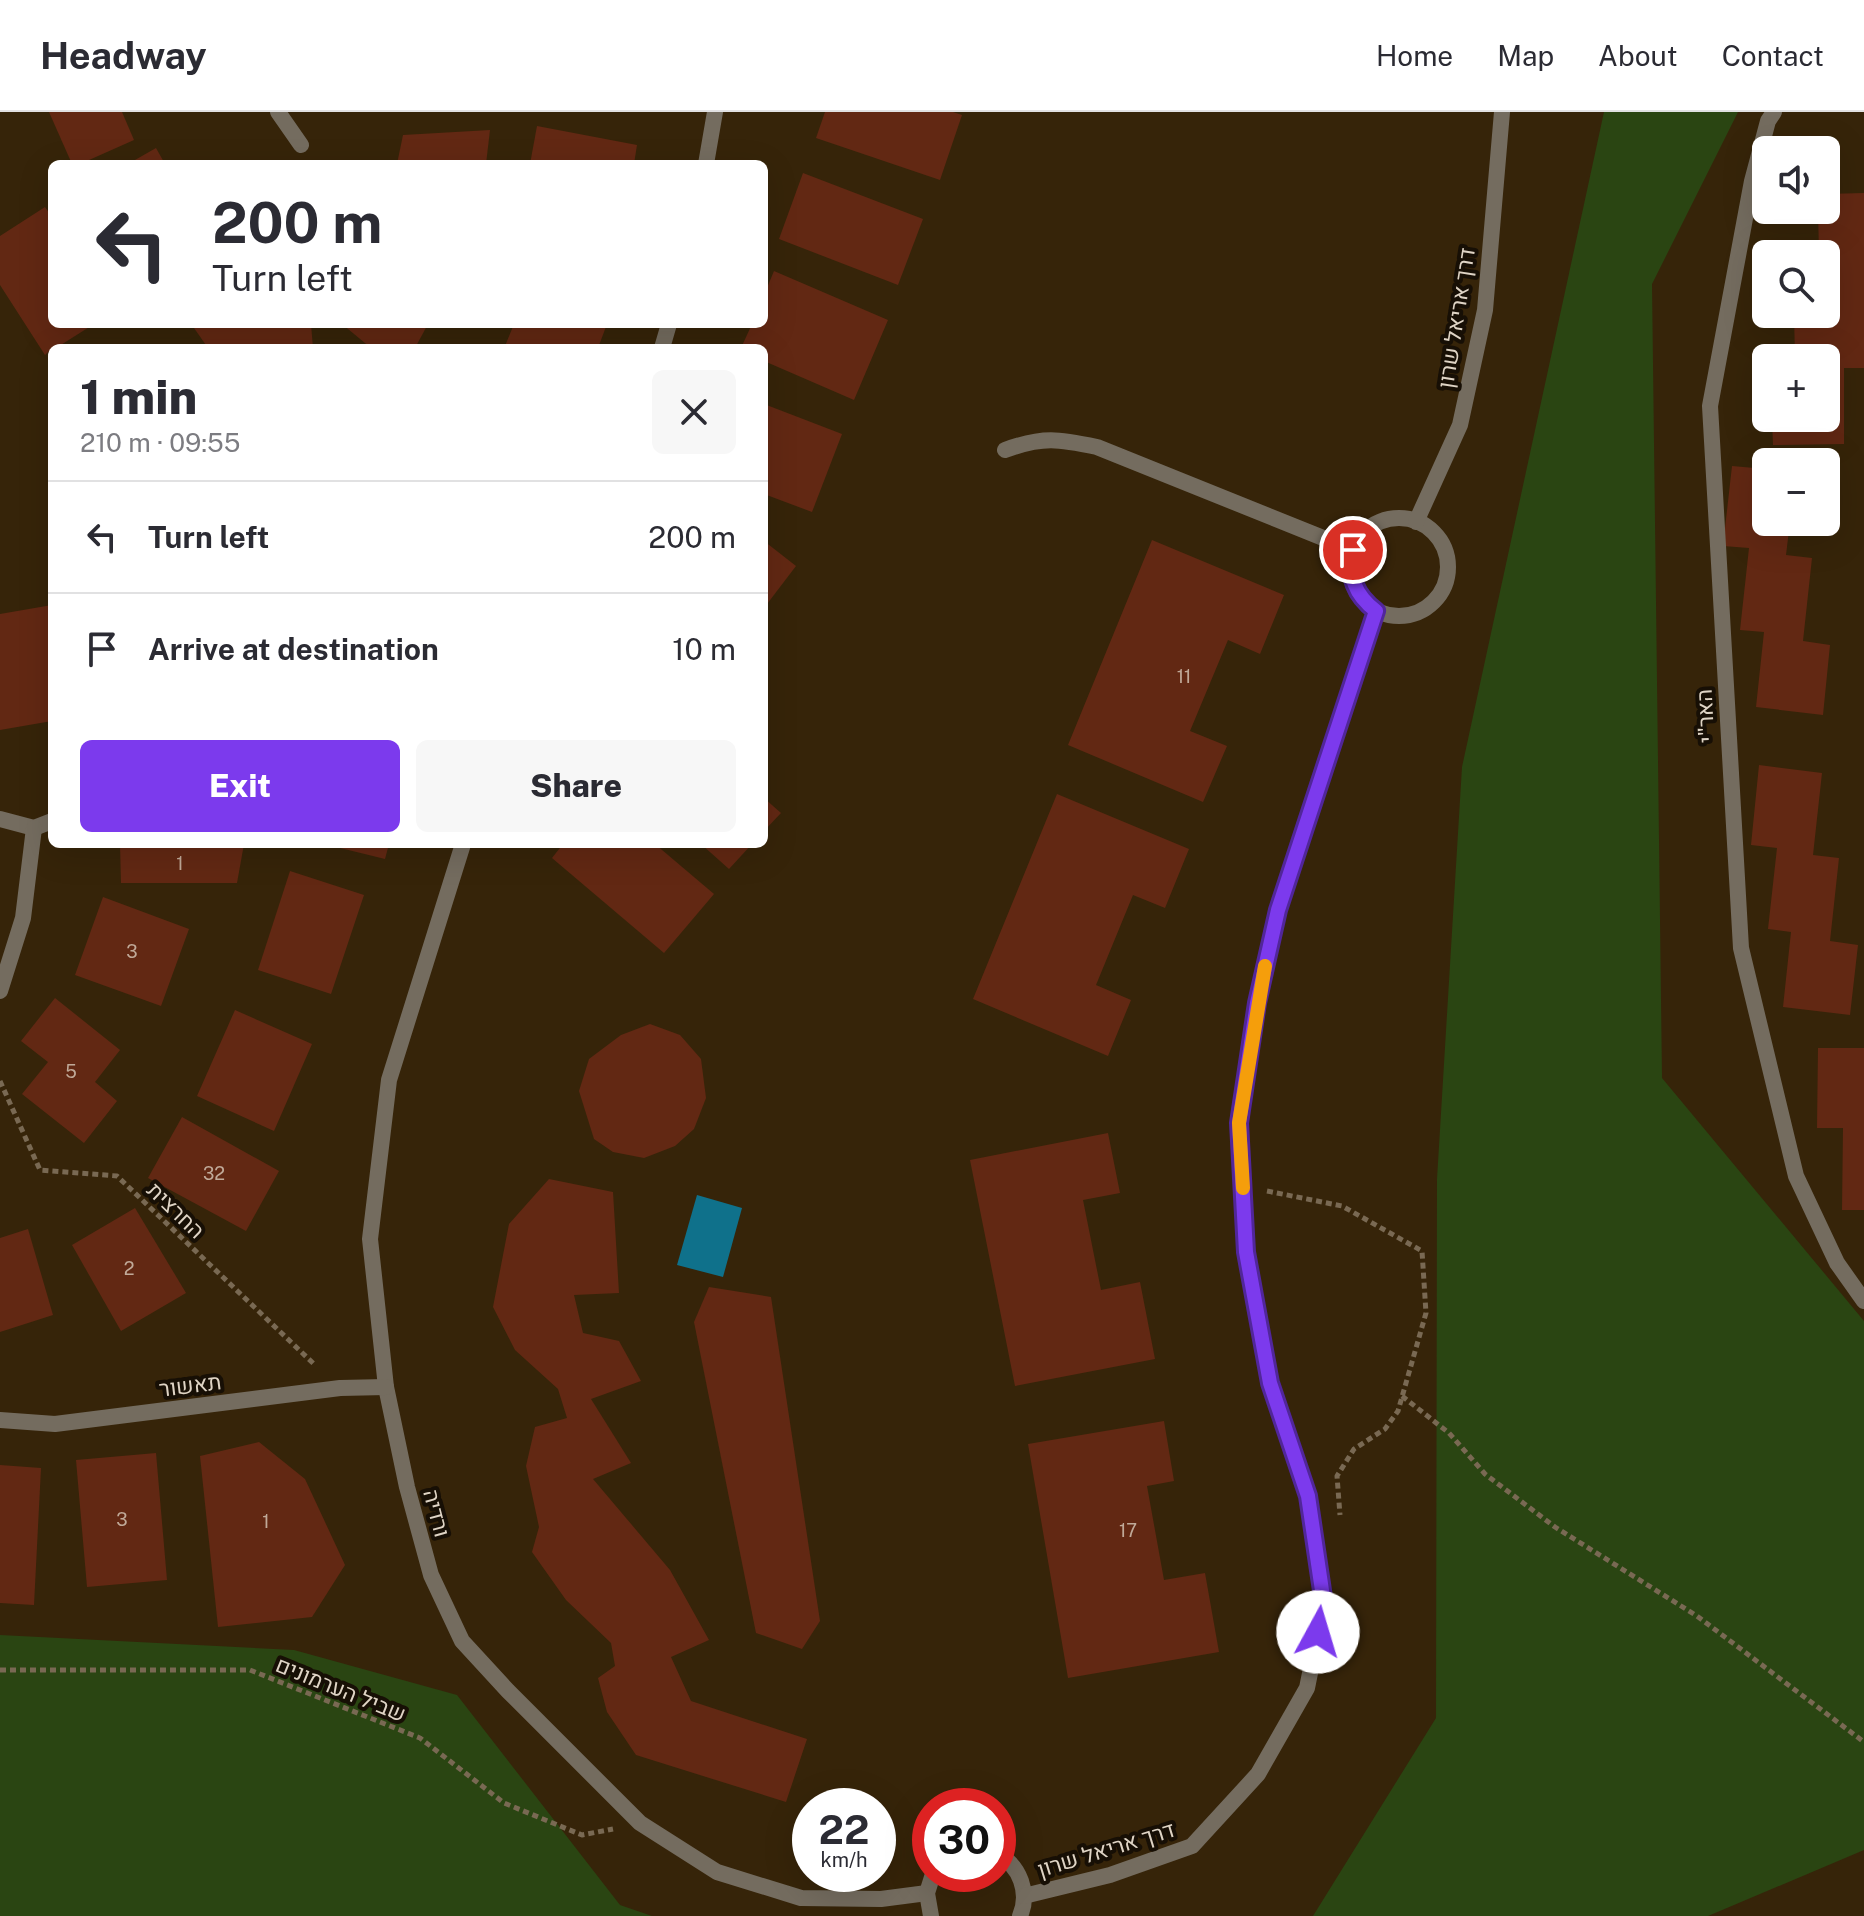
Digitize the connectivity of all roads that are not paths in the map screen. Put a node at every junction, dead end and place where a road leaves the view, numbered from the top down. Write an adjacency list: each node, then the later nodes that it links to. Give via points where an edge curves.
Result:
1 (278, 112): 5 (street)
2 (715, 112): 6 (street)
3 (1502, 112): 8 (street, דרך אריאל שרון, via 1485,310 1460,425)
4 (1774, 112): 16 (street, האר"י, via 1752,181 1710,406 1741,948 1796,1176 1837,1263)
5 (301, 145)
6 (707, 160)
7 (1005, 450): 9 (street, via 1033,440 1097,447)
8 (1416, 522): 9 (street, via 1379,522); 10 (street, via 1429,529 1445,552 1440,594 1431,605 1405,616)
9 (1353, 550): 10 (street, via 1356,592)
10 (1376, 611): 21 (street, דרך אריאל שרון, via 1278,910 1239,1123 1246,1252 1270,1383 1308,1496 1324,1604 1307,1688 1258,1774 1192,1846 1110,1875)
11 (0, 819): 13 (street)
12 (48, 823): 13 (street)
13 (34, 828): 15 (street, via 23,918)
14 (462, 848): 17 (street, ורדיה, via 389,1080 370,1239)
15 (0, 991)
16 (1864, 1301)
17 (386, 1387): 18 (street, תאשור, via 340,1388 55,1424); 20 (street, ורדיה, via 431,1575 462,1641 640,1823 717,1872 801,1898 881,1899)
18 (0, 1420)
19 (1016, 1872): 21 (street)
20 (927, 1893): 22 (street)
21 (1024, 1896): 23 (street)
22 (931, 1916)
23 (1020, 1916)

